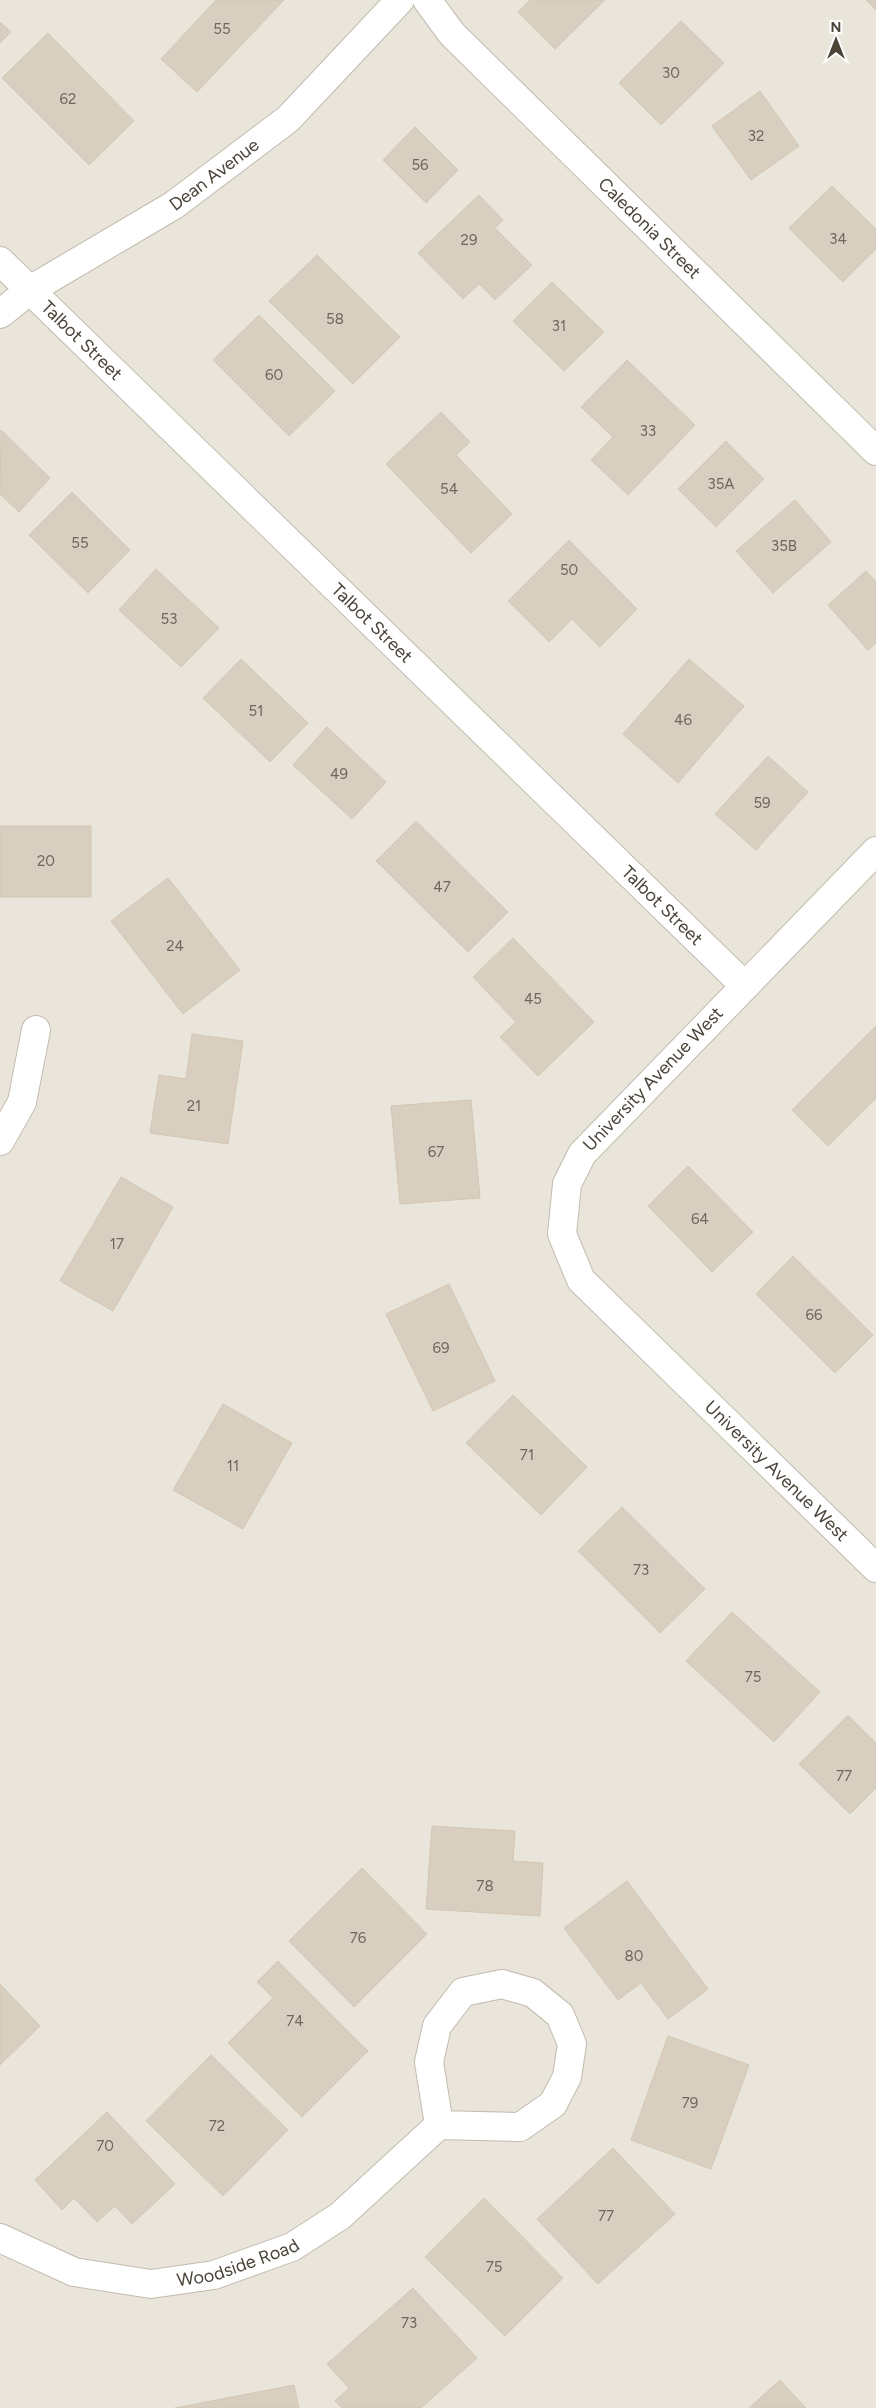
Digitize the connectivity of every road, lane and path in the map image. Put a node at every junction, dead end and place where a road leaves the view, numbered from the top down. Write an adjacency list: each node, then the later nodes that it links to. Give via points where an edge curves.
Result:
1 (400, 0): 4 (street, Dean Avenue, via 288,119 174,205)
2 (427, 0): 6 (street, Caledonia Street, via 452,34)
3 (0, 261): 4 (street, Talbot Street)
4 (30, 290): 5 (street, Dean Avenue); 8 (street, Talbot Street)
5 (0, 314)
6 (876, 451)
7 (876, 851): 8 (street, University Avenue West)
8 (744, 985): 11 (street, University Avenue West, via 582,1154 567,1184 562,1234 581,1280)
9 (36, 1030): 10 (street, via 22,1102)
10 (0, 1141)
11 (876, 1568)
12 (438, 2125): 12 (street, via 520,2127 553,2104 567,2077 572,2044 560,2015 533,1993 502,1984 463,1992 437,2026 429,2062); 13 (street, Woodside Road, via 340,2216 292,2247 214,2275 151,2284 74,2272)
13 (0, 2238)

